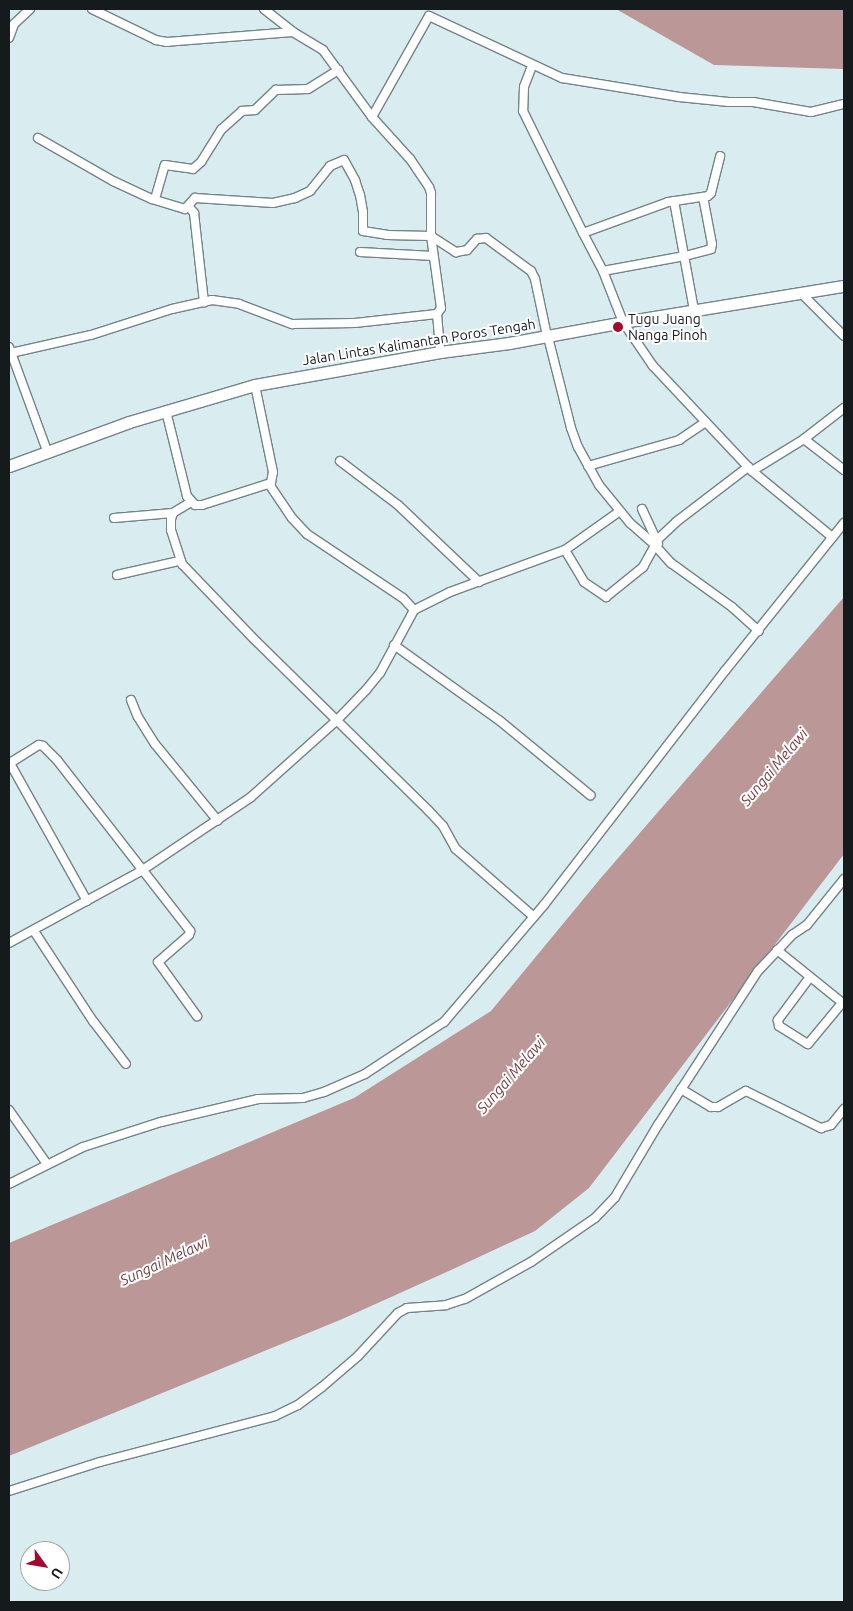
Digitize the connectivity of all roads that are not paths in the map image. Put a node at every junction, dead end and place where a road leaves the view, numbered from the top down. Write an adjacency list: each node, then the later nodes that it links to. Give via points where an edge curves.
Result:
1 (30, 9): 5 (street, via 14,24)
2 (92, 9): 4 (street, via 156,40 167,42)
3 (264, 9): 4 (street)
4 (293, 32): 7 (street, via 323,50)
5 (9, 38)
6 (532, 66): 8 (street, via 562,78 679,98 753,102 811,112); 9 (street, via 459,28 428,16); 16 (street, via 524,86 523,111)
7 (339, 70): 9 (street); 13 (street, via 308,89 276,90 255,110 242,111 222,129 194,169 165,165)
8 (844, 104)
9 (372, 117): 17 (street, via 410,159 429,187)
10 (38, 138): 13 (street, via 113,181)
11 (720, 156): 12 (street, via 711,193)
12 (703, 197): 14 (street); 20 (street, via 711,249)
13 (155, 200): 15 (street, via 185,209)
14 (674, 201): 16 (street); 20 (street)
15 (189, 207): 17 (street, via 195,198 265,203 295,198 310,191 330,166 344,160 360,195 363,231); 25 (street, via 194,213)
16 (583, 233): 21 (street)
17 (431, 236): 19 (street); 30 (street, via 456,252 467,250 478,239 486,238 525,265 535,278)
18 (360, 252): 19 (street)
19 (434, 256): 27 (street, via 440,308)
20 (685, 256): 21 (street); 26 (street)
21 (603, 271): 28 (street)
22 (844, 286): 24 (main road, Jalan Lintas Kalimantan Poros Tengah)
23 (844, 293): 24 (main road, Jalan Lintas Kalimantan Poros Tengah)
24 (804, 297): 26 (main road, Jalan Lintas Kalimantan Poros Tengah); 28 (main road, Jalan Lintas Kalimantan Poros Tengah); 29 (street)
25 (204, 302): 27 (street, via 221,300 239,304 292,324 356,324); 31 (street, via 91,335)
26 (694, 310): 28 (main road, Jalan Lintas Kalimantan Poros Tengah)
27 (437, 314): 32 (street)
28 (624, 325): 30 (main road, Jalan Lintas Kalimantan Poros Tengah); 36 (street, via 653,366)
29 (844, 336)
30 (548, 339): 32 (main road, Jalan Lintas Kalimantan Poros Tengah); 33 (main road, Jalan Lintas Kalimantan Poros Tengah); 41 (street, via 571,428)
31 (10, 350): 38 (street)
32 (440, 352): 35 (main road, Jalan Lintas Kalimantan Poros Tengah, via 262,384)
33 (256, 390): 35 (main road, Jalan Lintas Kalimantan Poros Tengah); 45 (street, via 273,472)
34 (844, 408): 37 (street)
35 (167, 414): 38 (main road, Jalan Lintas Kalimantan Poros Tengah); 44 (main road, Jalan Lintas Kalimantan Poros Tengah); 46 (street)
36 (706, 422): 41 (street, via 679,440); 42 (street)
37 (804, 439): 42 (street); 43 (street)
38 (47, 451): 40 (main road, Jalan Lintas Kalimantan Poros Tengah)
39 (340, 461): 57 (street, via 398,504)
40 (9, 466)
41 (588, 466): 48 (street)
42 (750, 469): 52 (street); 53 (street)
43 (844, 470)
44 (9, 472)
45 (269, 484): 46 (street, via 202,505); 58 (street, via 307,534 396,593)
46 (191, 502): 49 (street)
47 (642, 509): 53 (street)
48 (620, 511): 53 (street); 54 (street)
49 (173, 513): 50 (street); 55 (street, via 171,530)
50 (114, 518)
51 (844, 523): 52 (street)
52 (832, 537): 59 (street)
53 (654, 541): 54 (street, via 643,567 606,597 584,582); 59 (street, via 682,572 732,607)
54 (564, 550): 57 (street)
55 (179, 561): 56 (street); 62 (street)
56 (118, 575)
57 (479, 582): 58 (street, via 435,598)
58 (414, 610): 60 (street)
59 (759, 631): 68 (street)
60 (394, 645): 62 (street, via 380,674); 63 (street, via 500,721)
61 (131, 700): 64 (street, via 155,744)
62 (336, 721): 64 (street, via 251,797); 68 (street, via 444,826 456,849)
63 (590, 795)
64 (218, 821): 65 (street)
65 (141, 871): 67 (street); 67 (street, via 51,753 38,745 10,760); 74 (street, via 190,931 158,962)
66 (844, 879): 71 (street, via 807,925)
67 (86, 901): 69 (street)
68 (534, 917): 79 (street, via 444,1022 349,1082 303,1098 258,1099 160,1122)
69 (34, 931): 70 (street); 75 (street, via 93,1021)
70 (9, 943)
71 (777, 950): 72 (street); 76 (street, via 758,971)
72 (810, 977): 73 (street); 73 (street, via 778,1020 779,1026 806,1044 810,1043)
73 (843, 1003)
74 (198, 1016)
75 (126, 1064)
76 (681, 1089): 77 (street, via 711,1107 718,1107 746,1091 821,1128 831,1125); 81 (street, via 607,1207 530,1262 465,1299 446,1305 407,1308 398,1313 358,1356 298,1405 267,1418 100,1462)
77 (844, 1109)
78 (9, 1110): 79 (street)
79 (47, 1164): 80 (street)
80 (9, 1184)
81 (9, 1491)

